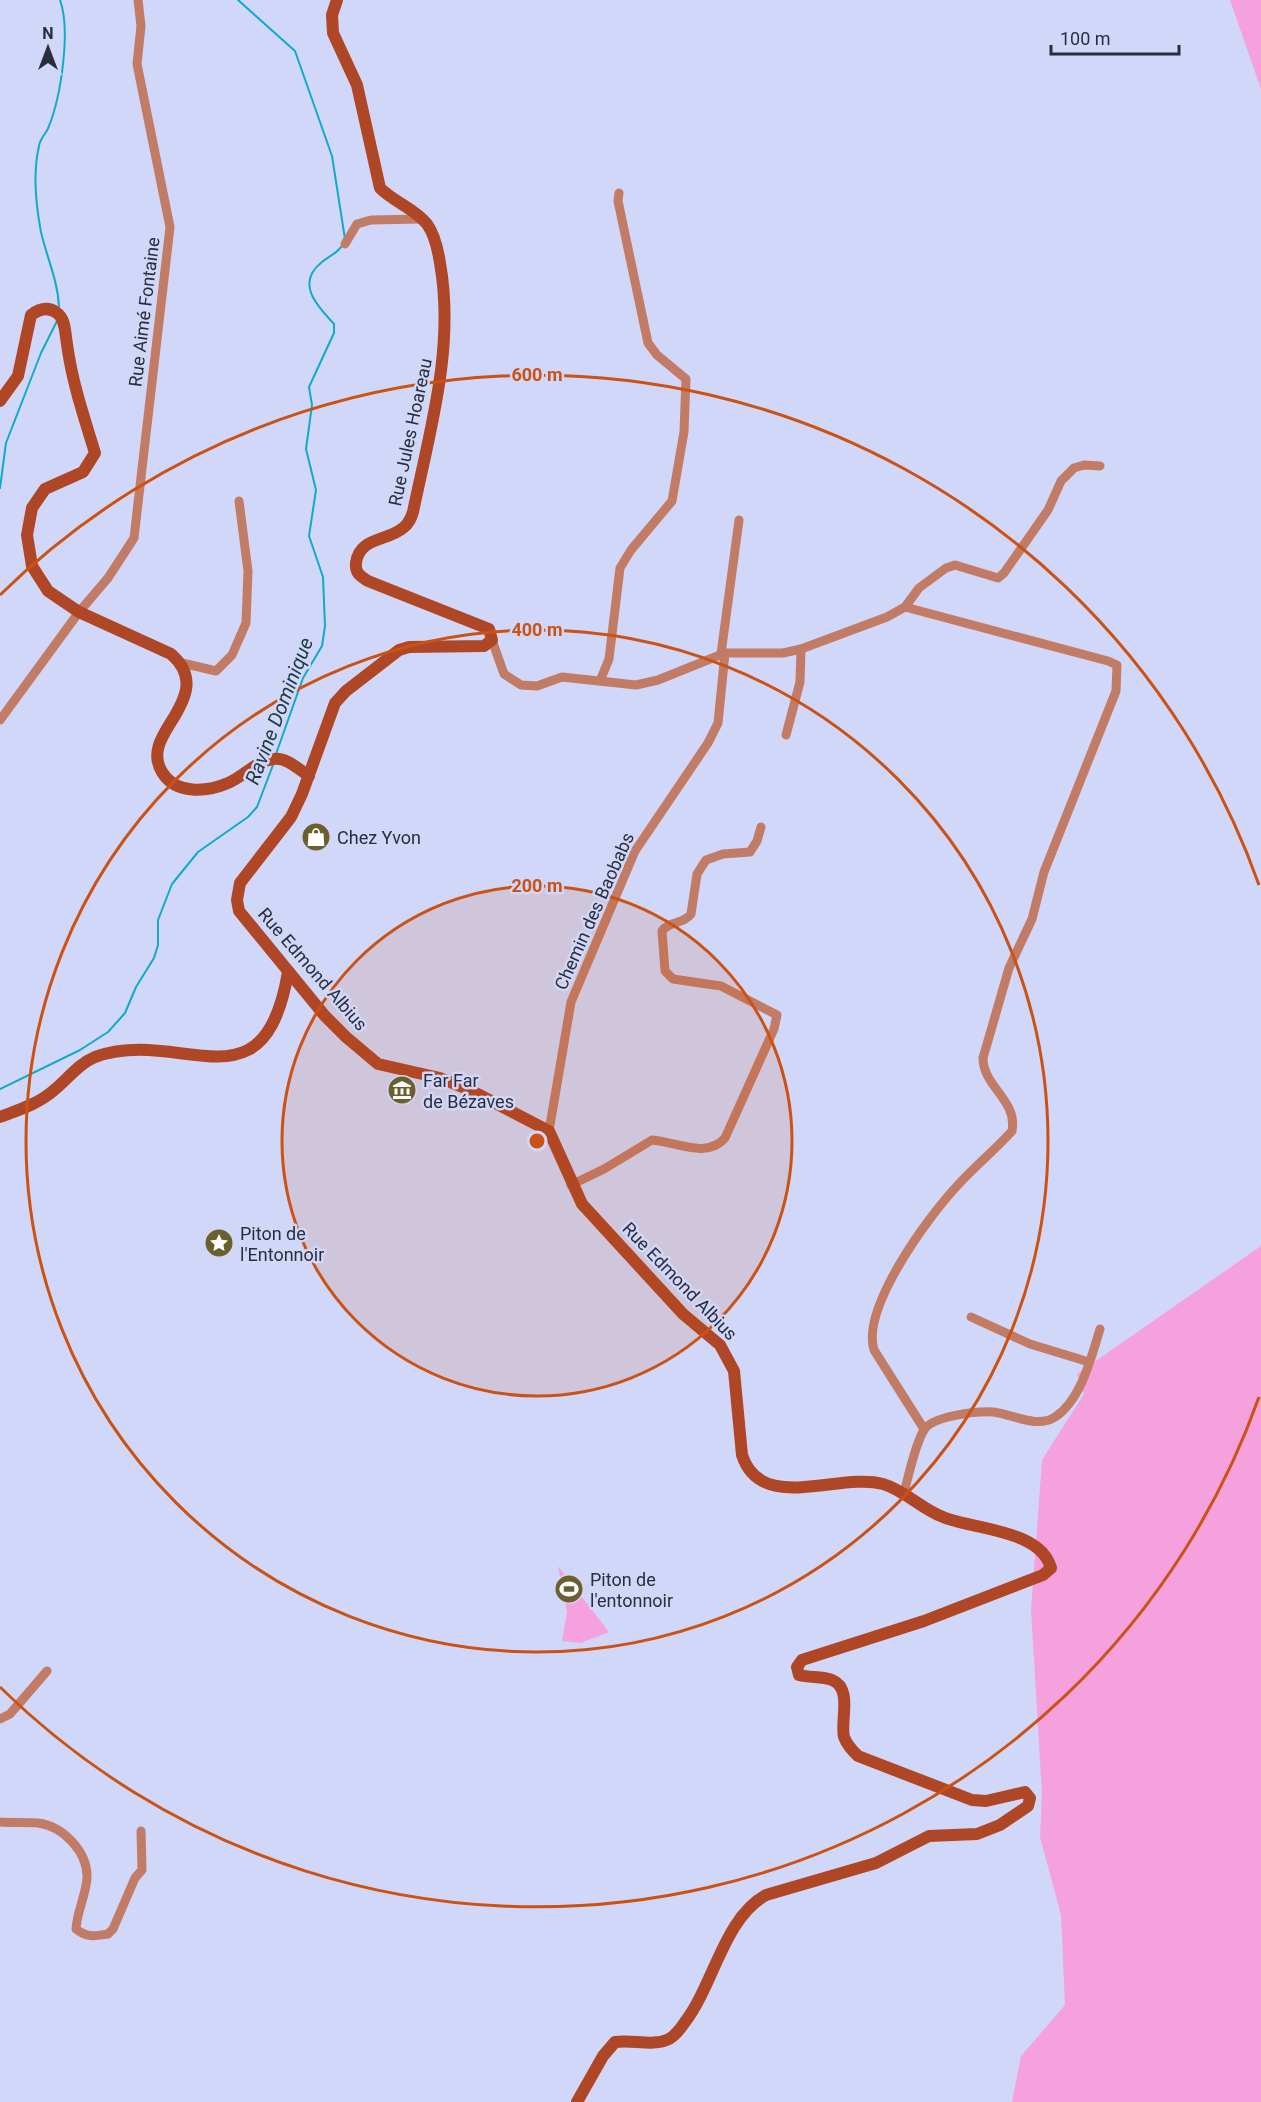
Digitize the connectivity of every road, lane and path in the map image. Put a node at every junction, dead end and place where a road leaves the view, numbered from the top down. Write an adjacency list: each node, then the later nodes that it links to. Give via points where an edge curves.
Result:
1 (138, 0): 11 (street, Rue Aimé Fontaine, via 141,26 137,64 171,226 170,245 134,538)
2 (337, 0): 4 (main road, Rue Jules Hoareau, via 332,15 333,33 357,85 380,188)
3 (619, 193): 16 (street, via 648,343 686,379 684,432 672,501 621,568 609,659)
4 (421, 219): 5 (street, via 357,224); 12 (main road, Rue Jules Hoareau, via 437,247 442,277 444,362 413,512 401,530 364,546 356,567 359,576 368,581 489,629)
5 (345, 244)
6 (0, 401): 11 (main road, via 18,376 32,315 46,309 58,313 72,378 95,453 83,472 45,489 32,508 27,535 32,566 48,591)
7 (1100, 466): 10 (street, via 1074,468 1061,481 1048,510 998,578 955,565 919,588)
8 (238, 501): 15 (street, via 248,571 243,634 232,655 216,671)
9 (739, 520): 14 (street, Chemin des Baobabs)
10 (905, 607): 13 (street); 28 (street, via 1108,661 1117,665 1118,674 1116,691 1044,872 1032,920 1009,968 983,1058 983,1069 1011,1109 1012,1131 933,1214 885,1288 876,1312 870,1339 874,1350)
11 (79, 612): 15 (main road, via 171,654); 17 (street, Rue Aimé Fontaine)
12 (492, 640): 16 (street, via 504,674 521,686 537,686 562,677); 19 (main road, via 484,646 399,650 345,690 334,703)
13 (801, 649): 14 (street, via 783,653); 18 (street, via 800,682)
14 (723, 653): 16 (street, via 658,680 636,685); 23 (street, Chemin des Baobabs, via 718,723 635,851 571,1002)
15 (182, 663): 19 (main road, via 187,676 186,693 158,744 157,760 163,774 181,789 204,789 229,783 266,761 281,759)
16 (600, 681)
17 (0, 720)
18 (786, 735)
19 (305, 773): 21 (main road, Rue Edmond Albius, via 291,817 245,874 237,891 239,910)
20 (761, 827): 24 (street, via 750,852 706,860 697,874 688,919 662,931 665,971 673,979 721,986 777,1015 725,1138 719,1146 703,1150 652,1140)
21 (288, 972): 22 (main road, via 275,1020 266,1035 245,1053 212,1058 145,1050 95,1057 81,1064 38,1101); 23 (main road, Rue Edmond Albius, via 346,1037 378,1064 440,1078)
22 (0, 1117)
23 (549, 1131): 24 (main road, Rue Edmond Albius)
24 (571, 1185): 29 (main road, Rue Edmond Albius, via 600,1225 729,1358 734,1371 742,1455 746,1468 757,1480 789,1487 883,1484)
25 (971, 1317): 27 (street, via 1030,1344)
26 (1100, 1329): 27 (street)
27 (1089, 1362): 28 (street, via 1071,1402 1044,1423 991,1412 935,1419)
28 (924, 1429): 29 (street)
29 (903, 1496): 34 (main road, Rue Edmond Albius, via 943,1517 998,1530 1033,1545 1051,1568 1043,1575 951,1612 802,1660 797,1667 799,1675 833,1680 841,1687 843,1734 858,1756 972,1800 986,1801 1025,1792 1030,1798 1029,1806 977,1834 929,1836 876,1863 766,1895 752,1903 737,1923 692,2014 676,2034 661,2042 615,2042)
30 (47, 1671): 31 (street, via 10,1714)
31 (0, 1719)
32 (0, 1822): 33 (street, via 39,1823 59,1829 77,1848 87,1878 76,1929 93,1936 108,1934 113,1929 142,1870)
33 (141, 1831)
34 (577, 2102)

